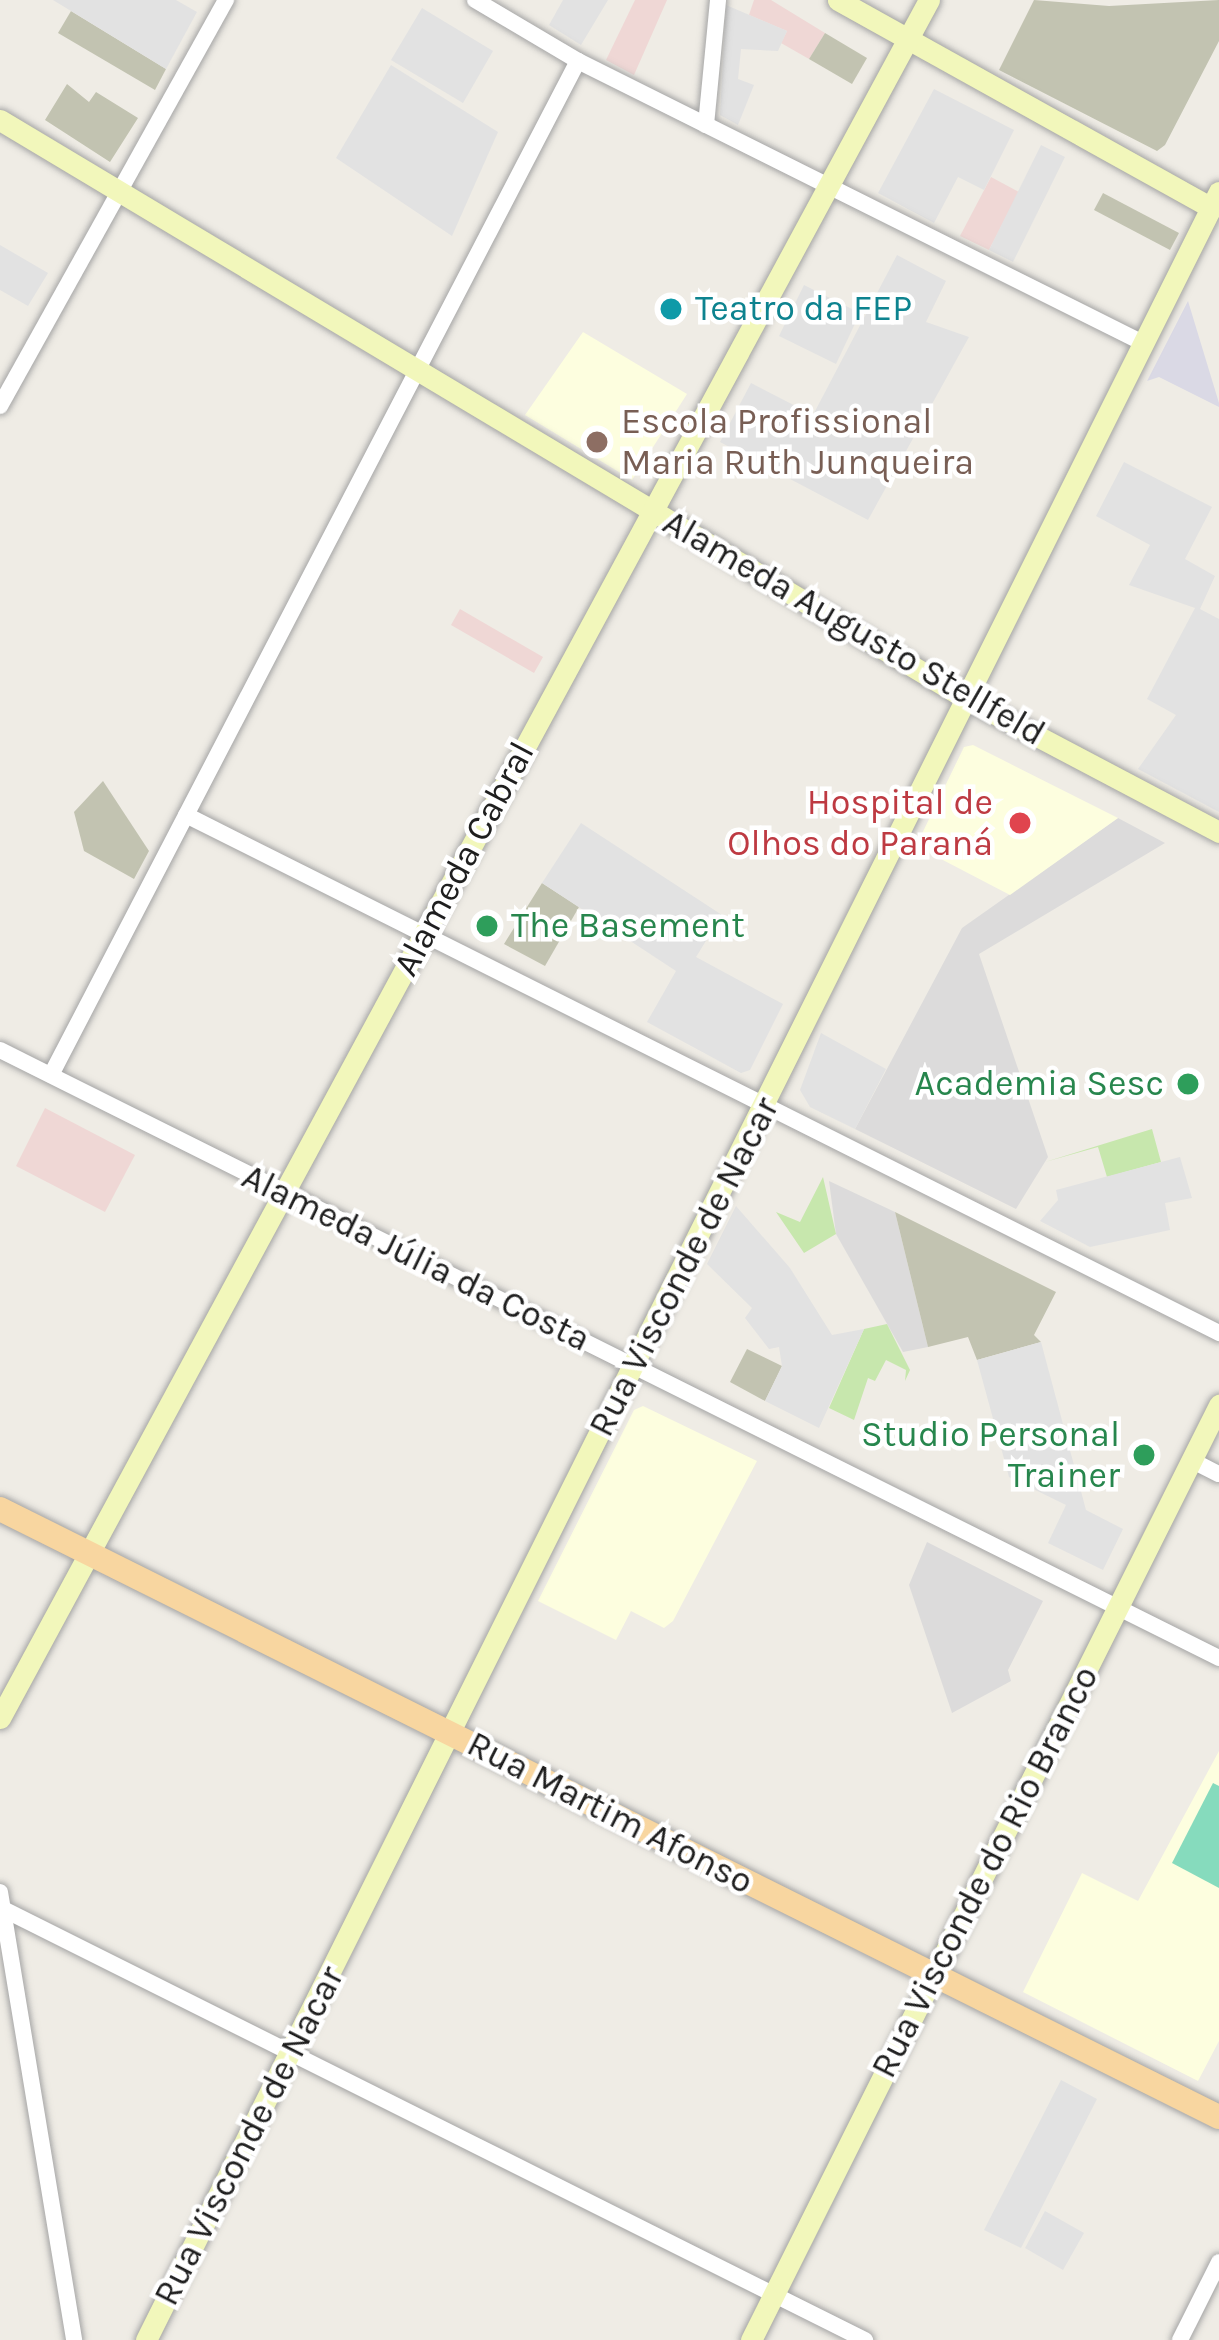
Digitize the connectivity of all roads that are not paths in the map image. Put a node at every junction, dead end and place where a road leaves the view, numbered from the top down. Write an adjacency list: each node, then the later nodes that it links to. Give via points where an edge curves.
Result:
1 (226, 0): 11 (street)
2 (475, 0): 7 (street)
3 (718, 0): 9 (street)
4 (838, 0): 6 (street)
5 (929, 0): 6 (street, Alameda Cabral)
6 (908, 38): 10 (street, Alameda Cabral); 12 (street)
7 (578, 61): 9 (street); 14 (street)
8 (0, 120): 11 (street, Alameda Augusto Stellfeld)
9 (706, 125): 10 (street)
10 (829, 186): 13 (street); 16 (street, Alameda Cabral)
11 (120, 191): 14 (street, Alameda Augusto Stellfeld); 15 (street)
12 (1216, 209): 13 (street, Rua Visconde de Nacar)
13 (1145, 344): 17 (street, Rua Visconde de Nacar)
14 (417, 370): 16 (street, Alameda Augusto Stellfeld); 18 (street)
15 (0, 406)
16 (653, 511): 17 (street, Alameda Augusto Stellfeld); 20 (street, Alameda Cabral)
17 (968, 699): 19 (street, Alameda Augusto Stellfeld); 23 (street, Rua Visconde de Nacar)
18 (186, 815): 20 (street); 22 (street)
19 (1219, 832)
20 (424, 934): 23 (street); 24 (street, Alameda Cabral)
21 (0, 1050): 22 (street, Alameda Júlia da Costa)
22 (51, 1076): 24 (street, Alameda Júlia da Costa)
23 (764, 1105): 25 (street); 26 (street, Rua Visconde de Nacar)
24 (284, 1192): 26 (street, Alameda Júlia da Costa); 31 (street, Alameda Cabral)
25 (1219, 1333)
26 (634, 1366): 32 (street, Alameda Júlia da Costa); 35 (street, Rua Visconde de Nacar)
27 (1219, 1405): 28 (street, Rua Visconde do Rio Branco)
28 (1192, 1460): 29 (street); 32 (street, Rua Visconde do Rio Branco)
29 (1219, 1474)
30 (0, 1509): 31 (main road, Rua Martim Afonso)
31 (89, 1553): 34 (street, Alameda Cabral); 35 (main road, Rua Martim Afonso)
32 (1118, 1607): 33 (street, Alameda Júlia da Costa); 37 (street, Rua Visconde do Rio Branco)
33 (1219, 1658)
34 (0, 1718)
35 (450, 1733): 37 (main road, Rua Martim Afonso); 38 (street, Rua Visconde de Nacar)
36 (1, 1900): 38 (street); 42 (street)
37 (934, 1975): 39 (main road, Rua Martim Afonso); 41 (street, Rua Visconde do Rio Branco)
38 (290, 2052): 41 (street); 43 (street, Rua Visconde de Nacar)
39 (1219, 2117)
40 (1219, 2262): 46 (street)
41 (774, 2294): 44 (street, Rua Visconde do Rio Branco); 45 (street)
42 (74, 2340)
43 (146, 2340)
44 (752, 2340)
45 (866, 2340)
46 (1180, 2340)

